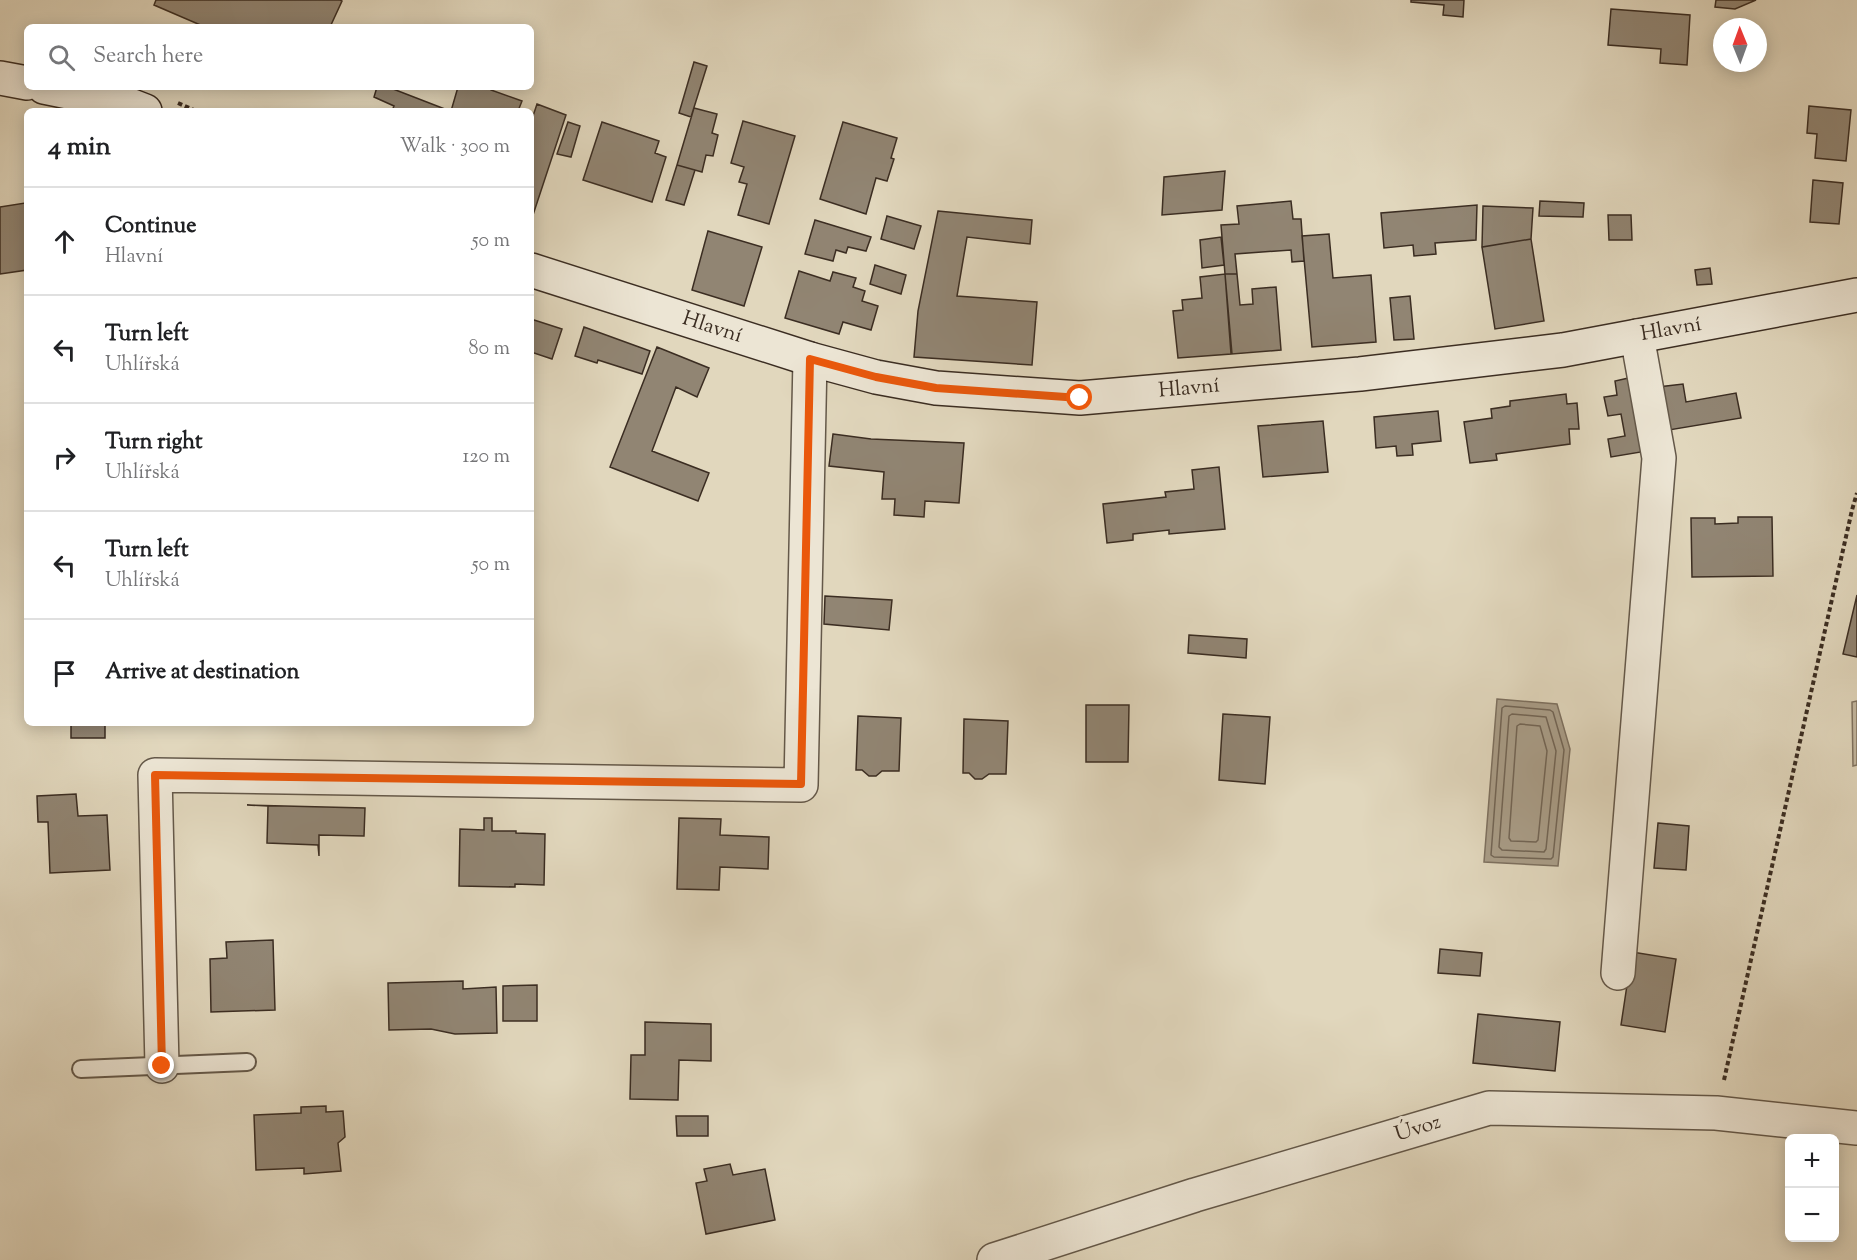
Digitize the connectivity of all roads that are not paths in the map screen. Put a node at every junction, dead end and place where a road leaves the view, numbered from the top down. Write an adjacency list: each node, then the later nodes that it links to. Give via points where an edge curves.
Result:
1 (0, 78): 2 (street)
2 (24, 82)
3 (59, 90): 4 (street)
4 (137, 108)
5 (534, 271): 8 (street, Hlavní)
6 (1857, 295): 7 (street, Hlavní)
7 (1637, 336): 8 (street, Hlavní, via 1563,350 1360,374 1080,398 936,388); 9 (street, via 1659,458)
8 (810, 359): 11 (street, via 801,784 155,775)
9 (1618, 973)
10 (247, 1062): 11 (lane)
11 (162, 1066): 12 (lane)
12 (81, 1069)
13 (1857, 1128): 14 (street, Úvoz, via 1716,1113 1489,1108 1195,1195)
14 (994, 1260)

